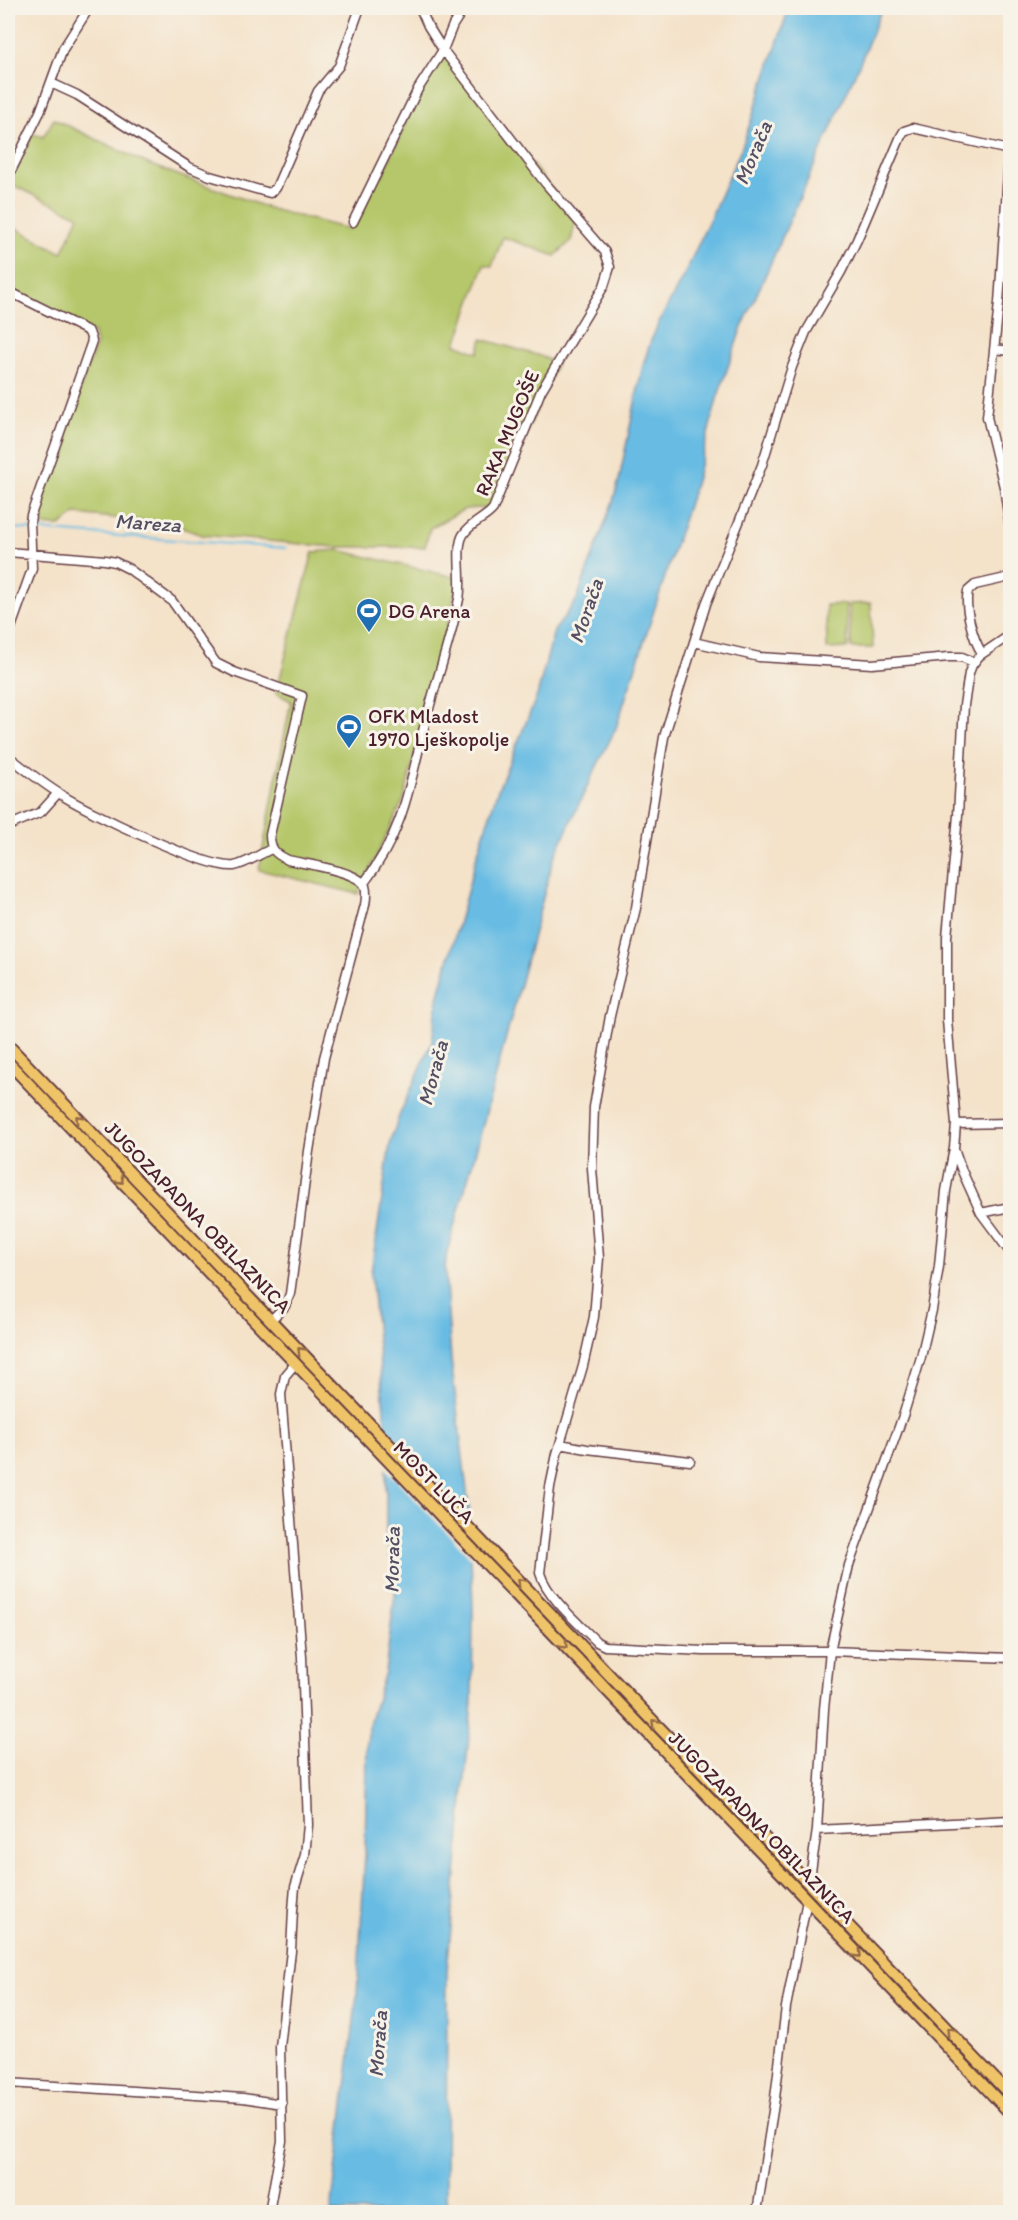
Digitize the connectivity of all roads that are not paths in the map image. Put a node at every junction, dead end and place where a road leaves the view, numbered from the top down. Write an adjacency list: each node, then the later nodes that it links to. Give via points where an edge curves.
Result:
1 (89, 8): 6 (street, via 63,49)
2 (360, 8): 6 (street, via 339,66 318,91 276,188 270,193 189,167 77,95)
3 (420, 8): 5 (street, RAKA MUGOŠE)
4 (464, 8): 5 (street)
5 (442, 50): 9 (street, via 418,89); 26 (street, RAKA MUGOŠE, via 546,184 605,252 610,267 607,280 544,384 494,509 461,539 461,590 407,803 377,866)
6 (51, 83): 8 (street)
7 (1010, 147): 11 (street); 19 (street, via 913,128 904,131 847,261 806,332 762,465)
8 (8, 177)
9 (353, 222)
10 (8, 291): 15 (street, via 84,329 92,341 30,523)
11 (995, 349): 12 (street); 13 (street, via 987,417)
12 (1011, 351)
13 (1011, 527)
14 (8, 552): 15 (street)
15 (32, 554): 18 (street, via 32,569); 25 (street, via 121,564 172,601 216,663 302,696 270,835)
16 (1011, 577): 20 (street, via 975,585 968,591 966,602 973,634)
17 (1011, 635): 20 (street)
18 (8, 636)
19 (694, 642): 21 (street, via 773,658 872,664 962,657); 39 (street, via 664,737 636,908 596,1094 591,1151 598,1288 583,1366)
20 (982, 653): 21 (street)
21 (973, 662): 29 (street, via 964,705 947,929 947,1020)
22 (8, 756): 23 (street)
23 (58, 794): 24 (street, via 41,812); 25 (street, via 209,862 238,865)
24 (8, 826)
25 (271, 849): 26 (street, via 288,860 351,874)
26 (364, 883): 35 (street, via 365,905 324,1059 290,1294 285,1306)
27 (8, 1045): 35 (main road, JUGOZAPADNA OBILAZNICA, one-way to 27)
28 (8, 1062): 36 (main road, JUGOZAPADNA OBILAZNICA, one-way to 36)
29 (956, 1124): 30 (street); 31 (street)
30 (1011, 1124)
31 (954, 1148): 33 (street); 43 (street, via 926,1339 904,1413 849,1565)
32 (1011, 1207): 33 (street)
33 (981, 1213): 34 (street)
34 (1011, 1252)
35 (271, 1320): 37 (main road, JUGOZAPADNA OBILAZNICA, one-way to 35)
36 (295, 1364): 38 (main road, JUGOZAPADNA OBILAZNICA); 51 (street, via 285,1376 281,1394 302,1657 308,1825 292,1910 280,2047)
37 (362, 1415): 41 (main road, MOST LUČA)
38 (353, 1424): 42 (main road, MOST LUČA)
39 (560, 1444): 40 (street); 43 (street, via 550,1487 540,1573 550,1592 597,1642 605,1646 703,1651)
40 (690, 1461)
41 (497, 1557): 47 (main road, JUGOZAPADNA OBILAZNICA, one-way to 41)
42 (489, 1566): 48 (main road, JUGOZAPADNA OBILAZNICA, one-way to 48)
43 (830, 1651): 44 (street); 46 (street)
44 (1011, 1658)
45 (1011, 1820): 46 (street)
46 (817, 1830): 47 (street)
47 (809, 1885): 50 (main road, JUGOZAPADNA OBILAZNICA, one-way to 47)
48 (807, 1900): 52 (main road, JUGOZAPADNA OBILAZNICA, one-way to 52); 54 (street, via 786,2007)
49 (8, 2083): 51 (street, via 243,2098)
50 (1011, 2095)
51 (282, 2104): 53 (street, via 282,2141)
52 (1011, 2113)
53 (269, 2212)
54 (757, 2212)

